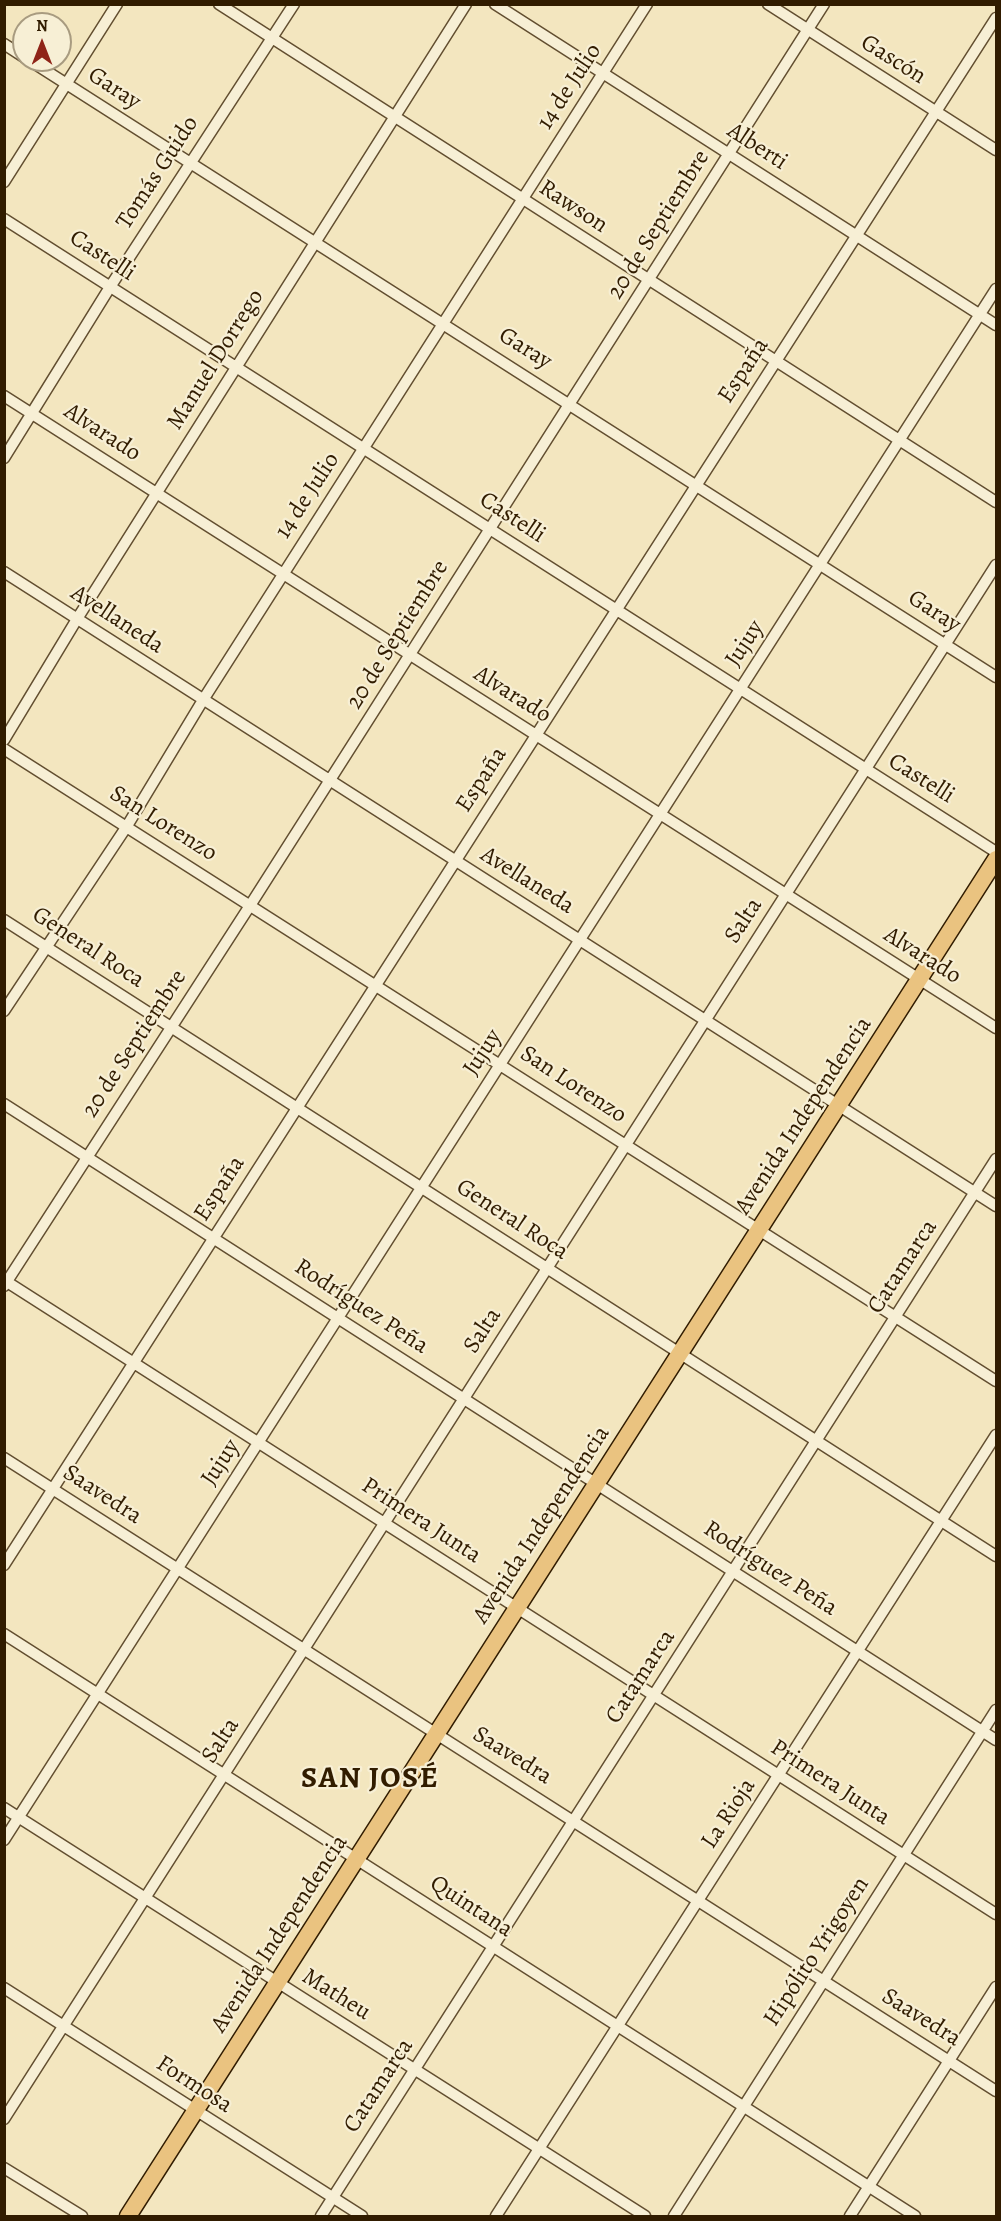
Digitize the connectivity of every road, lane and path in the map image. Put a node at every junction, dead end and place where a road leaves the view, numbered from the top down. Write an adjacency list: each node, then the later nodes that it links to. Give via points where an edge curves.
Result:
1 (117, 4): 14 (street)
2 (219, 4): 11 (street, Rawson)
3 (294, 4): 11 (street, Tomás Guido)
4 (466, 4): 16 (street, Manuel Dorrego)
5 (495, 4): 13 (street, Alberti)
6 (647, 4): 13 (street, 14 de Julio)
7 (768, 4): 10 (street, Gascón)
8 (824, 4): 10 (street, 20 de Septiembre)
9 (996, 18): 15 (street, España)
10 (808, 30): 15 (street, Gascón); 18 (street, 20 de Septiembre)
11 (272, 38): 16 (street, Rawson); 19 (street, Tomás Guido)
12 (48, 72): 14 (street, Garay)
13 (603, 74): 18 (street, Alberti); 21 (street, 14 de Julio)
14 (67, 84): 19 (street, Garay); 20 (street)
15 (935, 111): 17 (street, Gascón); 23 (street, España)
16 (394, 117): 21 (street, Rawson); 24 (street, Manuel Dorrego)
17 (996, 150)
18 (729, 154): 23 (street, Alberti); 25 (street, 20 de Septiembre)
19 (190, 162): 24 (street, Garay); 26 (street, Tomás Guido)
20 (4, 182)
21 (523, 199): 25 (street, Rawson); 29 (street, 14 de Julio)
22 (4, 219): 26 (street, Castelli)
23 (856, 235): 28 (street, Alberti); 31 (street, España)
24 (316, 241): 29 (street, Garay); 32 (street, Manuel Dorrego)
25 (649, 280): 31 (street, Rawson); 34 (street, 20 de Septiembre)
26 (110, 287): 32 (street, Castelli); 35 (street, Tomás Guido)
27 (996, 289): 28 (street, Jujuy)
28 (980, 315): 30 (street, Alberti); 36 (street, Jujuy)
29 (444, 322): 34 (street, Garay); 37 (street, 14 de Julio)
30 (996, 325)
31 (776, 361): 36 (street, Rawson); 39 (street, España)
32 (237, 367): 37 (street, Castelli); 40 (street, Manuel Dorrego)
33 (4, 396): 35 (street, Alvarado)
34 (570, 403): 39 (street, Garay); 42 (street, 20 de Septiembre)
35 (33, 414): 38 (street, Tomás Guido); 40 (street, Alvarado)
36 (900, 440): 41 (street, Rawson); 43 (street, Jujuy)
37 (364, 448): 42 (street, Castelli); 46 (street, 14 de Julio)
38 (4, 458)
39 (696, 484): 43 (street, Garay); 47 (street, España)
40 (157, 493): 46 (street, Alvarado); 48 (street, Manuel Dorrego)
41 (996, 502)
42 (490, 529): 47 (street, Castelli); 50 (street, 20 de Septiembre)
43 (821, 564): 49 (street, Garay); 52 (street, Jujuy)
44 (996, 565): 49 (street, Salta)
45 (4, 572): 48 (street, Avellaneda)
46 (283, 574): 50 (street, Alvarado); 53 (street, 14 de Julio)
47 (616, 609): 52 (street, Castelli); 54 (street, España)
48 (77, 619): 53 (street, Avellaneda); 55 (street, Manuel Dorrego)
49 (946, 644): 51 (street, Garay); 57 (street, Salta)
50 (410, 655): 54 (street, Alvarado); 58 (street, 20 de Septiembre)
51 (996, 677)
52 (741, 689): 57 (street, Castelli); 59 (street, Jujuy)
53 (203, 700): 58 (street, Avellaneda); 60 (street, 14 de Julio)
54 (536, 735): 59 (street, Alvarado); 63 (street, España)
55 (4, 740)
56 (4, 749): 60 (street, San Lorenzo)
57 (866, 769): 61 (street, Castelli); 64 (street, Salta)
58 (330, 782): 63 (street, Avellaneda); 65 (street, 20 de Septiembre)
59 (661, 814): 64 (street, Alvarado); 67 (street, Jujuy)
60 (127, 826): 65 (street, San Lorenzo); 68 (street, 14 de Julio)
61 (996, 852)
62 (996, 859): 69 (main road, Avenida Independencia)
63 (455, 861): 67 (street, Avellaneda); 70 (street, España)
64 (786, 894): 69 (street, Alvarado); 72 (street, Salta)
65 (251, 904): 70 (street, San Lorenzo); 73 (street, 20 de Septiembre)
66 (4, 920): 68 (street, General Roca)
67 (580, 940): 72 (street, Avellaneda); 75 (street, Jujuy)
68 (46, 946): 71 (street, 14 de Julio); 73 (street, General Roca)
69 (920, 979): 74 (street, Alvarado); 77 (main road, Avenida Independencia)
70 (376, 984): 75 (street, San Lorenzo); 78 (street, España)
71 (4, 1011)
72 (706, 1020): 77 (street, Avellaneda); 79 (street, Salta)
73 (171, 1026): 78 (street, General Roca); 80 (street, 20 de Septiembre)
74 (996, 1028)
75 (501, 1064): 79 (street, San Lorenzo); 82 (street, Jujuy)
76 (4, 1104): 80 (street, Rodríguez Peña)
77 (840, 1106): 83 (street, Avellaneda); 85 (main road, Avenida Independencia)
78 (297, 1108): 82 (street, General Roca); 86 (street, España)
79 (627, 1144): 85 (street, San Lorenzo); 87 (street, Salta)
80 (87, 1157): 86 (street, Rodríguez Peña); 88 (street, 20 de Septiembre)
81 (996, 1159): 83 (street, Catamarca)
82 (422, 1188): 87 (street, General Roca); 90 (street, Jujuy)
83 (975, 1192): 84 (street, Avellaneda); 89 (street, Catamarca)
84 (996, 1206)
85 (759, 1230): 89 (street, San Lorenzo); 91 (main road, Avenida Independencia)
86 (214, 1238): 90 (street, Rodríguez Peña); 92 (street, España)
87 (548, 1268): 91 (street, General Roca); 94 (street, Salta)
88 (5, 1283): 92 (street, Primera Junta)
89 (896, 1316): 93 (street, San Lorenzo); 96 (street, Catamarca)
90 (339, 1318): 94 (street, Rodríguez Peña); 97 (street, Jujuy)
91 (680, 1354): 96 (street, General Roca); 99 (main road, Avenida Independencia)
92 (134, 1363): 97 (street, Primera Junta); 100 (street, España)
93 (996, 1381)
94 (465, 1398): 99 (street, Rodríguez Peña); 102 (street, Salta)
95 (996, 1435): 101 (street, La Rioja)
96 (816, 1441): 101 (street, General Roca); 106 (street, Catamarca)
97 (259, 1443): 102 (street, Primera Junta); 105 (street, Jujuy)
98 (4, 1458): 100 (street, Saavedra)
99 (597, 1483): 106 (street, Rodríguez Peña); 107 (main road, Avenida Independencia)
100 (53, 1489): 104 (street, España); 105 (street, Saavedra)
101 (941, 1521): 103 (street, General Roca); 110 (street, La Rioja)
102 (385, 1523): 107 (street, Primera Junta); 109 (street, Salta)
103 (996, 1556)
104 (4, 1565)
105 (178, 1569): 109 (street, Saavedra); 111 (street, Jujuy)
106 (734, 1570): 110 (street, Rodríguez Peña); 112 (street, Catamarca)
107 (517, 1608): 112 (street, Primera Junta); 115 (main road, Avenida Independencia)
108 (4, 1634): 111 (street, Quintana)
109 (304, 1649): 115 (street, Saavedra); 117 (street, Salta)
110 (859, 1650): 114 (street, Rodríguez Peña); 118 (street, La Rioja)
111 (98, 1694): 117 (street, Quintana); 120 (street, Jujuy)
112 (654, 1695): 118 (street, Primera Junta); 121 (street, Catamarca)
113 (996, 1710): 114 (street, Hipólito Yrigoyen)
114 (983, 1731): 116 (street, Rodríguez Peña); 123 (street, Hipólito Yrigoyen)
115 (437, 1734): 121 (street, Saavedra); 124 (main road, Avenida Independencia)
116 (996, 1740)
117 (225, 1775): 124 (street, Quintana); 125 (street, Salta)
118 (779, 1775): 123 (street, Primera Junta); 126 (street, La Rioja)
119 (4, 1808): 120 (street, Matheu)
120 (19, 1818): 122 (street, Jujuy); 125 (street, Matheu)
121 (574, 1820): 126 (street, Saavedra); 128 (street, Catamarca)
122 (4, 1840)
123 (904, 1855): 127 (street, Primera Junta); 130 (street, Hipólito Yrigoyen)
124 (357, 1859): 128 (street, Quintana); 129 (main road, Avenida Independencia)
125 (146, 1898): 129 (street, Matheu); 133 (street, Salta)
126 (698, 1901): 130 (street, Saavedra); 134 (street, La Rioja)
127 (996, 1914)
128 (493, 1947): 134 (street, Quintana); 136 (street, Catamarca)
129 (278, 1982): 136 (street, Matheu); 139 (main road, Avenida Independencia)
130 (823, 1982): 135 (street, Saavedra); 138 (street, Hipólito Yrigoyen)
131 (996, 1987): 135 (street)
132 (4, 1988): 133 (street, Formosa)
133 (64, 2026): 139 (street, Formosa); 140 (street, Salta)
134 (618, 2026): 138 (street, Quintana); 141 (street, La Rioja)
135 (949, 2061): 137 (street, Saavedra); 143 (street)
136 (415, 2070): 141 (street, Matheu); 144 (street, Catamarca)
137 (996, 2091)
138 (744, 2107): 143 (street, Quintana); 151 (street, Hipólito Yrigoyen)
139 (196, 2110): 144 (street, Formosa); 146 (main road, Avenida Independencia)
140 (4, 2119)
141 (539, 2149): 149 (street, La Rioja); 150 (street, Matheu)
142 (4, 2168): 145 (street)
143 (869, 2187): 152 (street); 153 (street, Quintana)
144 (333, 2198): 147 (street, Catamarca); 148 (street, Formosa)
145 (82, 2217)
146 (128, 2217)
147 (321, 2217)
148 (362, 2217)
149 (496, 2217)
150 (645, 2217)
151 (674, 2217)
152 (850, 2217)
153 (915, 2217)

